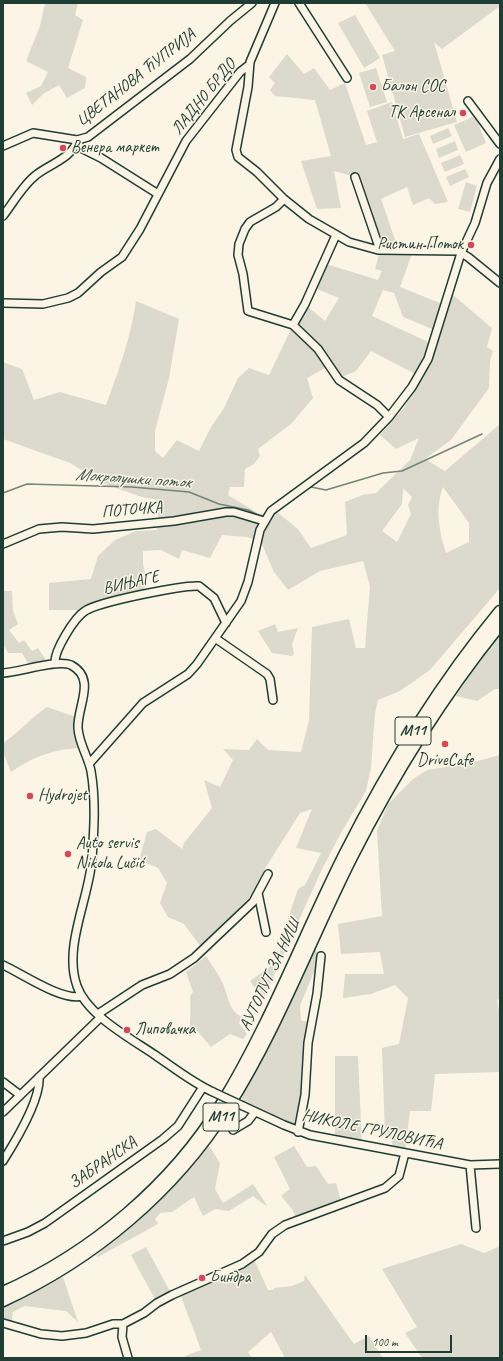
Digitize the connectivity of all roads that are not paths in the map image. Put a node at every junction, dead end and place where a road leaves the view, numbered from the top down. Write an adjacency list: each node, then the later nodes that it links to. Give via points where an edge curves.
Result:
1 (252, 3): 7 (street, ЦВЕТАНОВА ЋУПРИЈА, via 173,72 93,134)
2 (275, 3): 4 (street, ЛАДНО БРДО, via 251,56)
3 (299, 3): 5 (street)
4 (250, 65): 12 (street, ЛАДНО БРДО, via 240,72 197,125); 13 (street, via 237,155)
5 (347, 78)
6 (468, 101): 8 (street)
7 (77, 140): 9 (street, ЦВЕТАНОВА ЋУПРИЈА, via 33,133); 12 (street, via 80,147); 14 (street, via 69,152 33,177)
8 (500, 144)
9 (3, 146)
10 (500, 159): 17 (street, via 487,183 475,223)
11 (355, 177): 16 (street)
12 (158, 194): 19 (street, ЛАДНО БРДО, via 127,251 78,293 43,304)
13 (284, 199): 15 (street); 20 (street, via 247,226 239,244 238,255 248,311)
14 (3, 216)
15 (336, 235): 16 (street, via 362,247); 20 (street)
16 (380, 250): 17 (street)
17 (461, 253): 18 (street); 21 (street, via 426,362 412,387)
18 (500, 283)
19 (3, 303)
20 (293, 325): 21 (street, via 318,349 339,380 377,405)
21 (389, 417): 22 (street, via 364,443 275,507)
22 (264, 521): 23 (street, ПОТОЧКА, via 226,512 174,521 93,529 39,529); 25 (street, via 246,588 241,601)
23 (3, 544)
24 (500, 611): 53 (highway, АУТОПУТ ЗА НИШ / M11, via 419,721 384,778 262,1029 212,1118 167,1174 111,1226 51,1268)
25 (226, 623): 27 (street); 28 (street, ВИЊАГЕ, via 214,598 199,586 103,604 85,611 76,620 55,656)
26 (500, 625): 54 (highway, АУТОПУТ ЗА НИШ / M11, via 444,698 396,774 351,858 264,1043 208,1136 163,1189 122,1226 63,1269)
27 (215, 638): 30 (street, via 268,674); 31 (street, via 192,671 143,703)
28 (55, 663): 29 (street); 31 (street, via 63,662 71,666 84,678 85,691 78,730)
29 (3, 673)
30 (273, 700)
31 (89, 764): 37 (street, via 94,802 92,859 73,959 76,983)
32 (268, 874): 33 (street)
33 (258, 893): 34 (street); 38 (street, via 244,912 194,958 170,974 142,985)
34 (266, 932)
35 (321, 956): 46 (street)
36 (3, 965): 37 (street, via 49,989 70,996)
37 (82, 996): 38 (street)
38 (100, 1016): 39 (street); 41 (street)
39 (39, 1077): 42 (street); 48 (street, via 37,1093 25,1122)
40 (3, 1082): 42 (street)
41 (203, 1087): 44 (street, НИКОЛЕ ГРУЛОВИЋА, bridge); 52 (street, ЗАБРАНСКА, via 178,1126 163,1139 45,1223)
42 (20, 1095): 43 (street)
43 (3, 1112)
44 (255, 1112): 45 (street, via 248,1121); 46 (street, НИКОЛЕ ГРУЛОВИЋА)
45 (233, 1130)
46 (298, 1132): 47 (street, НИКОЛЕ ГРУЛОВИЋА)
47 (405, 1153): 50 (street, НИКОЛЕ ГРУЛОВИЋА); 56 (street, via 399,1176 385,1188 285,1226 272,1234 259,1252 242,1264 172,1294)
48 (3, 1161)
49 (500, 1164): 50 (street, НИКОЛЕ ГРУЛОВИЋА)
50 (470, 1165): 51 (street)
51 (476, 1228)
52 (3, 1241)
53 (3, 1292)
54 (3, 1301)
55 (3, 1323): 56 (street, via 41,1334 62,1336)
56 (122, 1324): 57 (street, via 122,1337)
57 (128, 1358)

